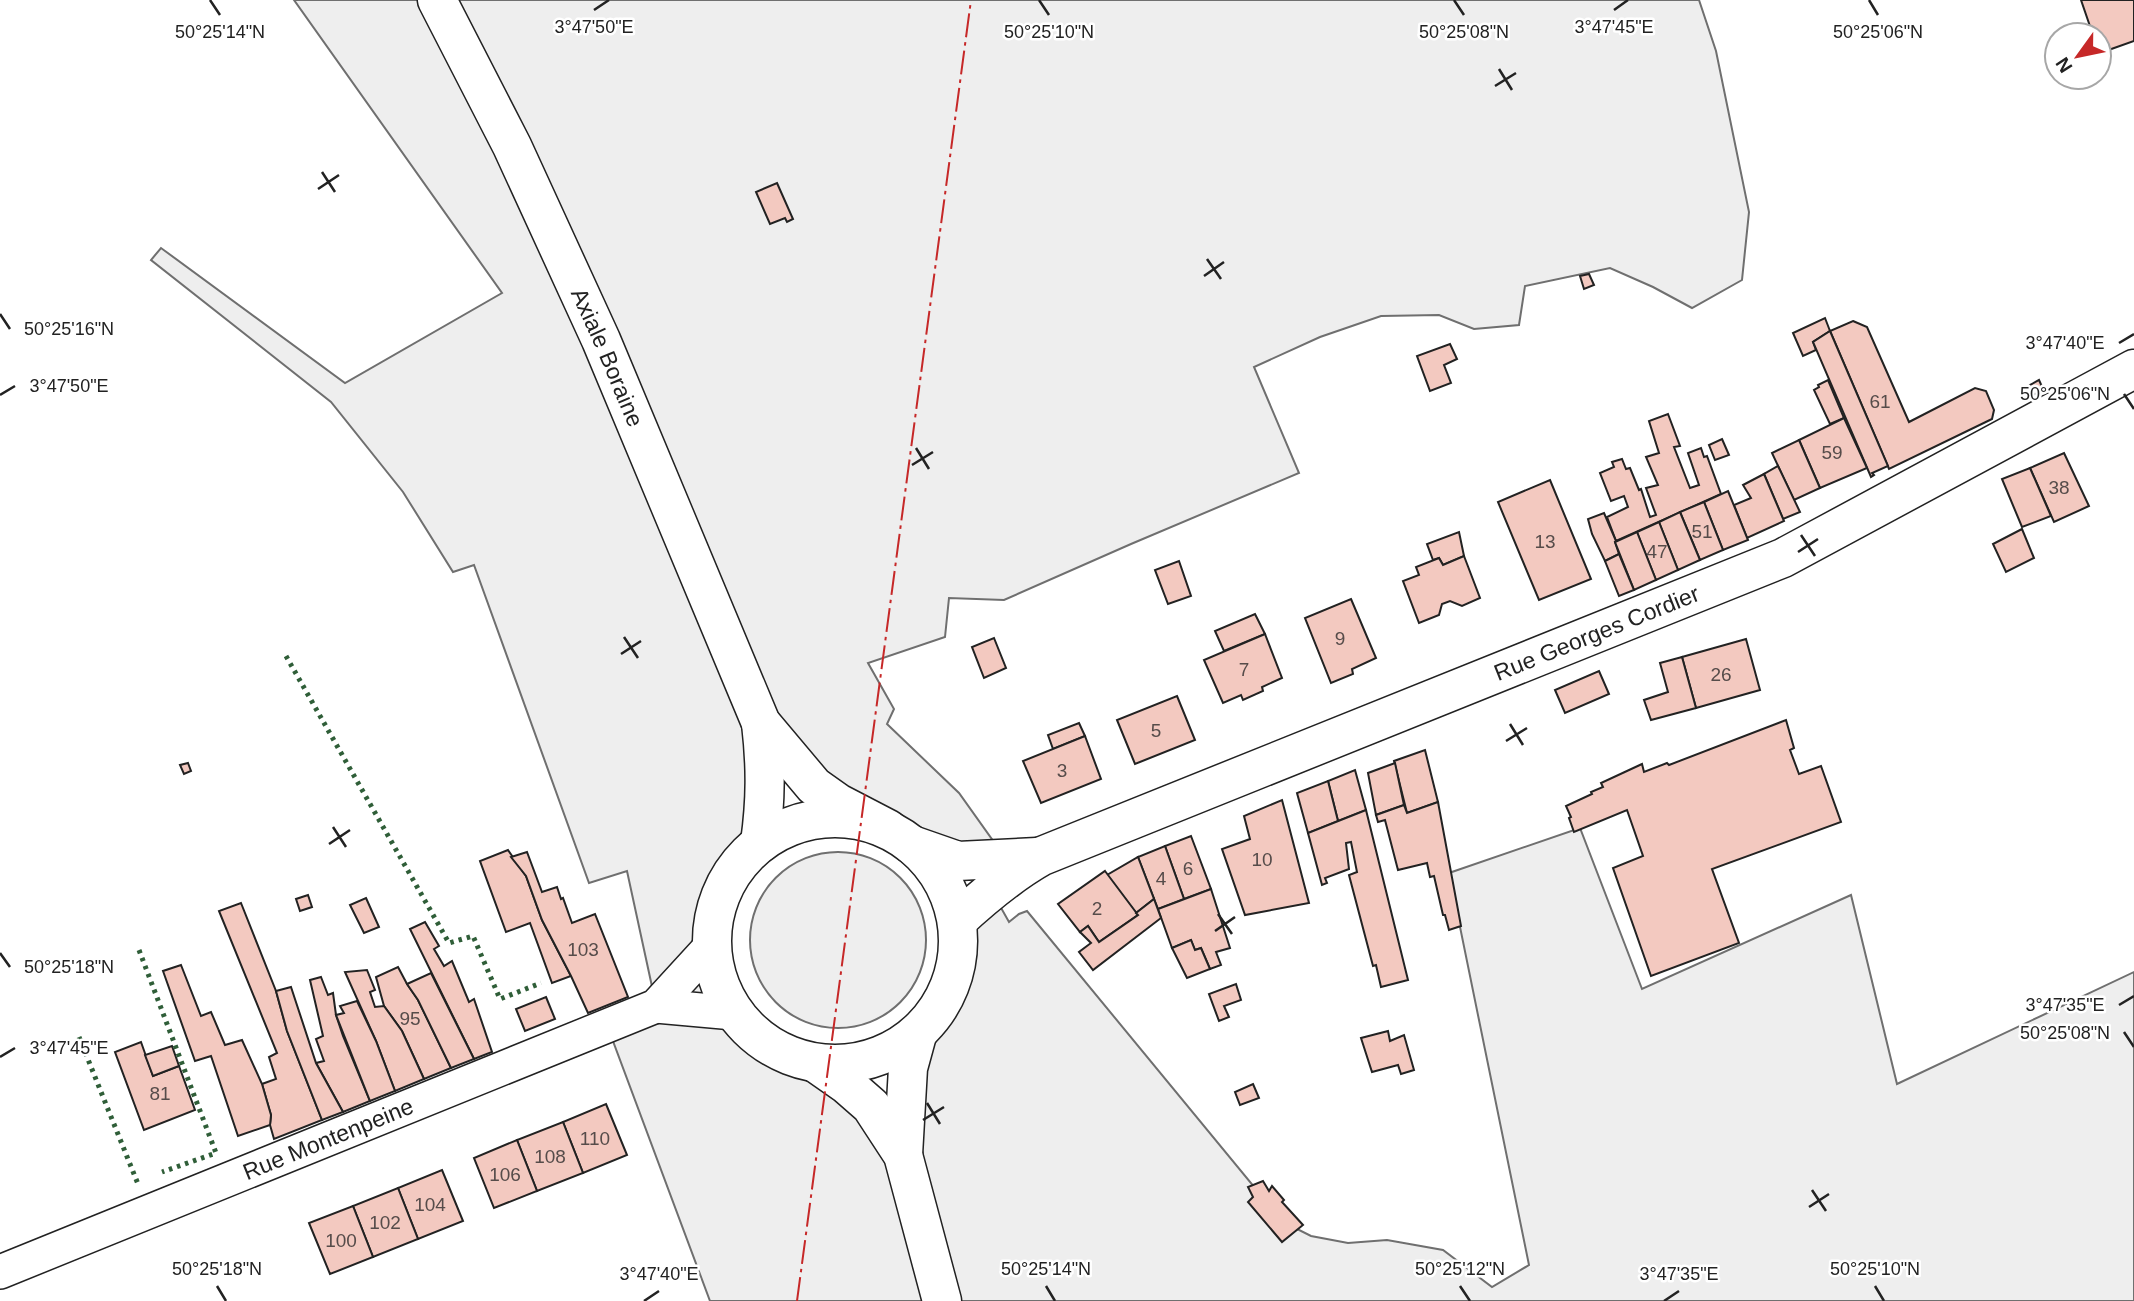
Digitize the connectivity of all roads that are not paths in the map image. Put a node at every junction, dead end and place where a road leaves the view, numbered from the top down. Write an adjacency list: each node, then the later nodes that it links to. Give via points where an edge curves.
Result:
1 (437, 0): 3 (main road, Axiale Boraine, via 512,146 595,327)
2 (2134, 369): 6 (main road, Rue Georges Cordier, via 1783,558)
3 (761, 723): 4 (main road, Axiale Boraine, via 814,786); 5 (main road, Axiale Boraine, via 766,770)
4 (900, 837): 5 (main road, via 856,819 822,818 789,826); 6 (main road, Rue Georges Cordier, via 958,861); 7 (main road, via 933,867 948,892)
5 (760, 843): 8 (main road, via 733,871 721,895)
6 (1042, 856): 7 (main road, Rue Georges Cordier, via 991,890)
7 (957, 921): 11 (main road, via 958,952 951,983 937,1011)
8 (711, 946): 9 (street, Rue Montenpeine); 10 (main road, via 718,982)
9 (656, 1006): 10 (street, Rue Montenpeine); 14 (street, Rue Montenpeine)
10 (734, 1013): 12 (main road, via 757,1037 785,1055)
11 (917, 1035): 12 (main road, via 887,1054 864,1061); 13 (main road, via 908,1068)
12 (817, 1064): 13 (main road, via 871,1106)
13 (903, 1155): 15 (main road)
14 (0, 1272)
15 (943, 1301)

